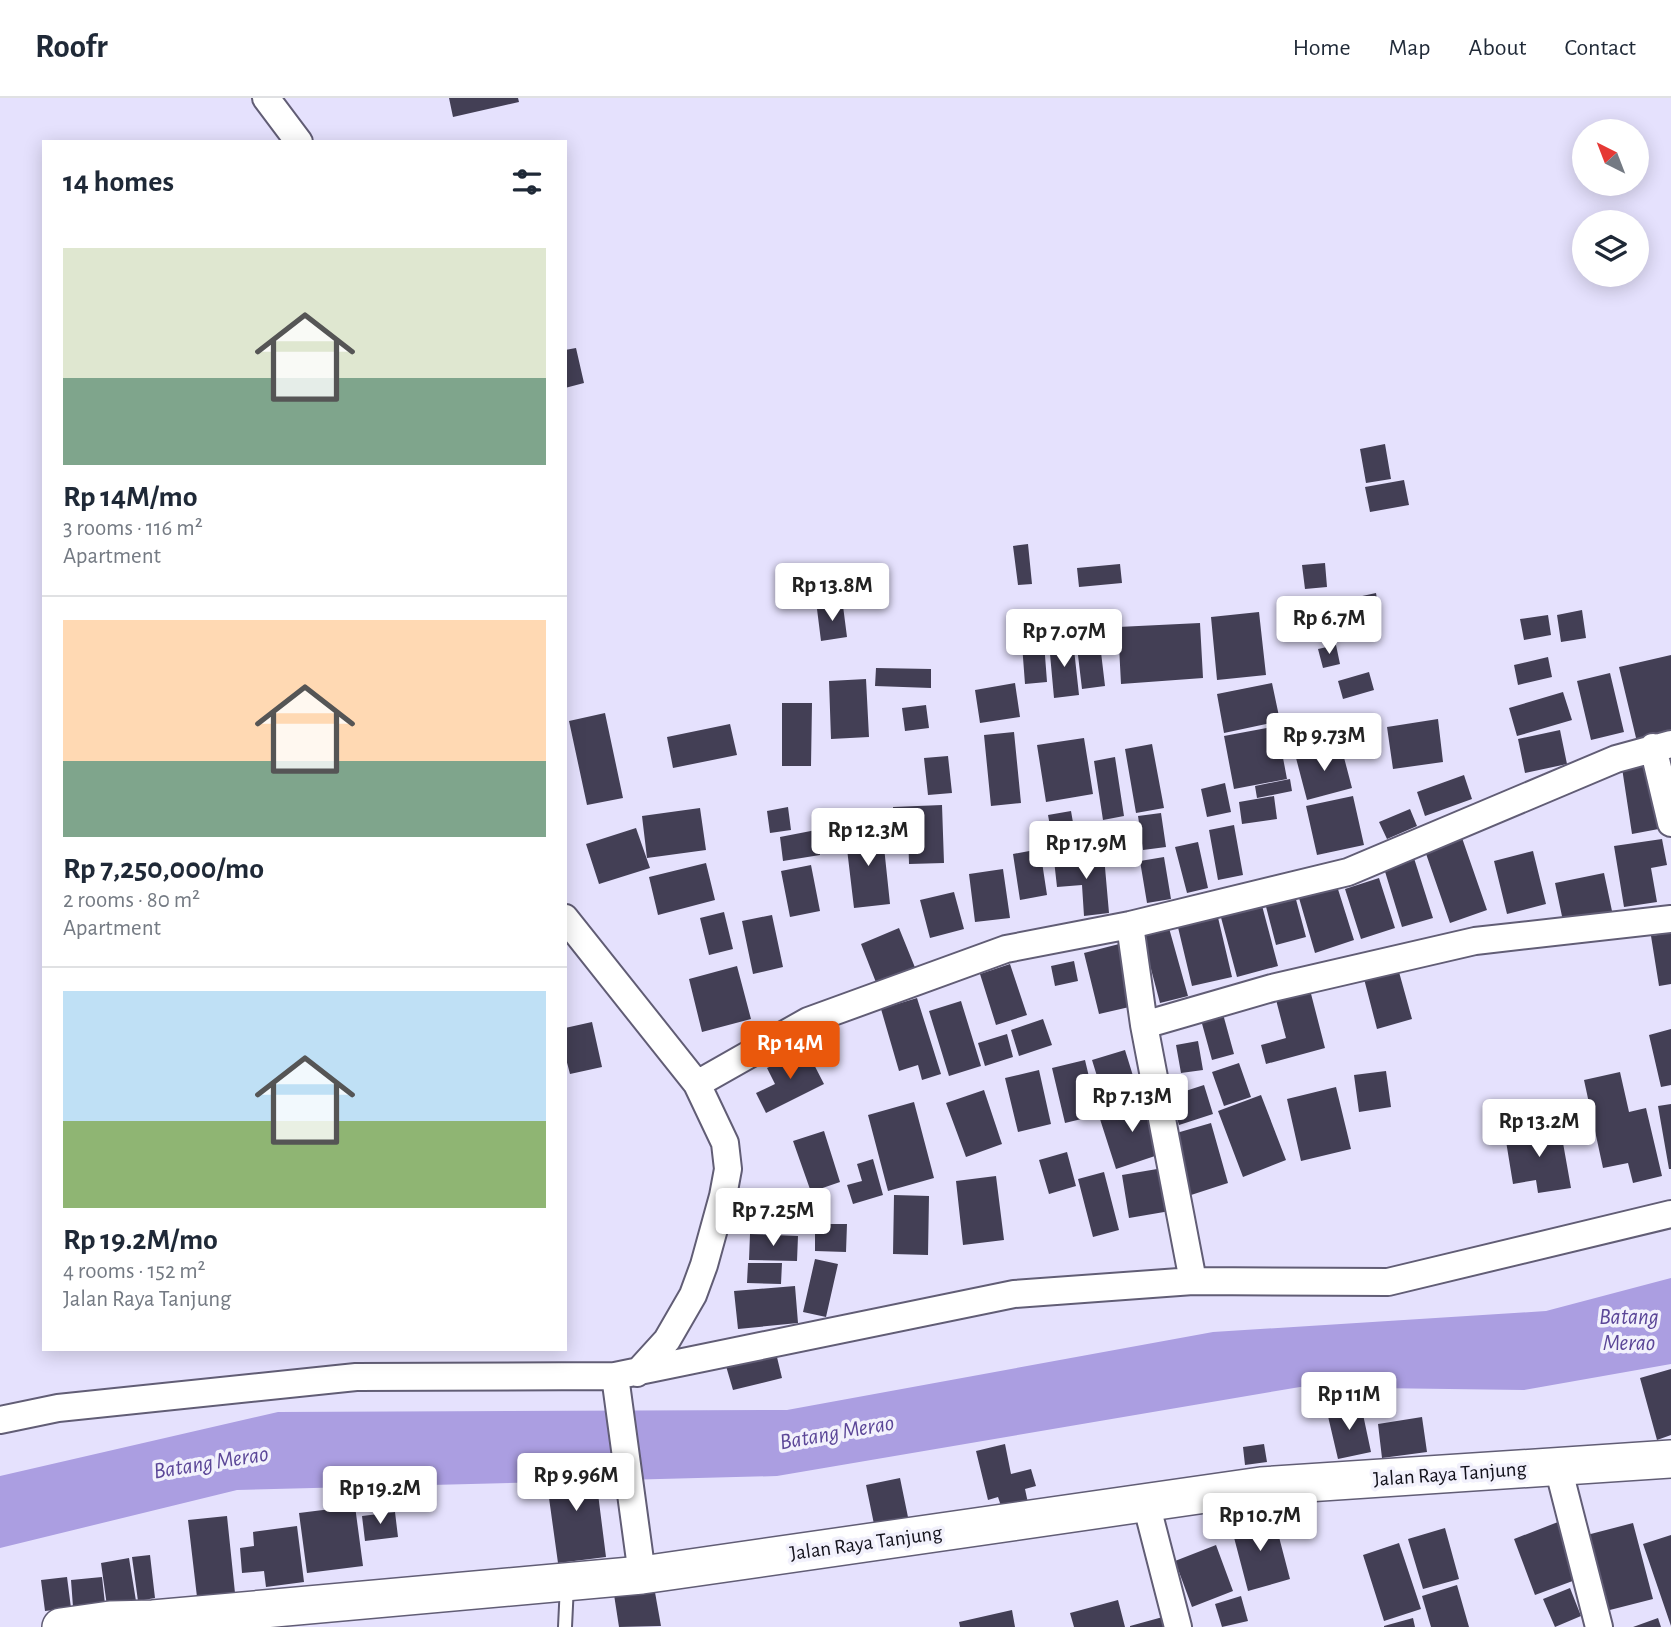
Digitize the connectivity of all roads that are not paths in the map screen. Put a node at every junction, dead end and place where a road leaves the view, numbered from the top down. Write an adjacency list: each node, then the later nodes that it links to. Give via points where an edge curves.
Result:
1 (266, 98): 2 (street)
2 (298, 140)
3 (1662, 746): 4 (street); 7 (street, via 1616,759 1348,872)
4 (1671, 823)
5 (1671, 919): 8 (street, via 1475,941 1272,988)
6 (567, 920): 9 (street)
7 (1130, 925): 8 (street); 9 (street, via 1006,949 820,1016)
8 (1144, 1025): 11 (street)
9 (697, 1083): 12 (street, via 725,1143 728,1170 723,1196 704,1265 681,1319 667,1340)
10 (1671, 1214): 11 (street, via 1388,1282)
11 (1193, 1281): 12 (street, via 1014,1294)
12 (622, 1378): 13 (street, via 356,1377 58,1408); 17 (street)
13 (0, 1420)
14 (1671, 1459): 15 (street, Jalan Raya Tanjung)
15 (1558, 1467): 16 (street, Jalan Raya Tanjung, via 1261,1486); 23 (street)
16 (1146, 1503): 17 (street, Jalan Raya Tanjung); 22 (street)
17 (642, 1575): 18 (street, Jalan Raya Tanjung)
18 (568, 1581): 19 (street, Jalan Raya Tanjung); 21 (lane)
19 (111, 1624): 20 (street, Jalan Raya Tanjung)
20 (61, 1627)
21 (565, 1627)
22 (1178, 1627)
23 (1599, 1627)

